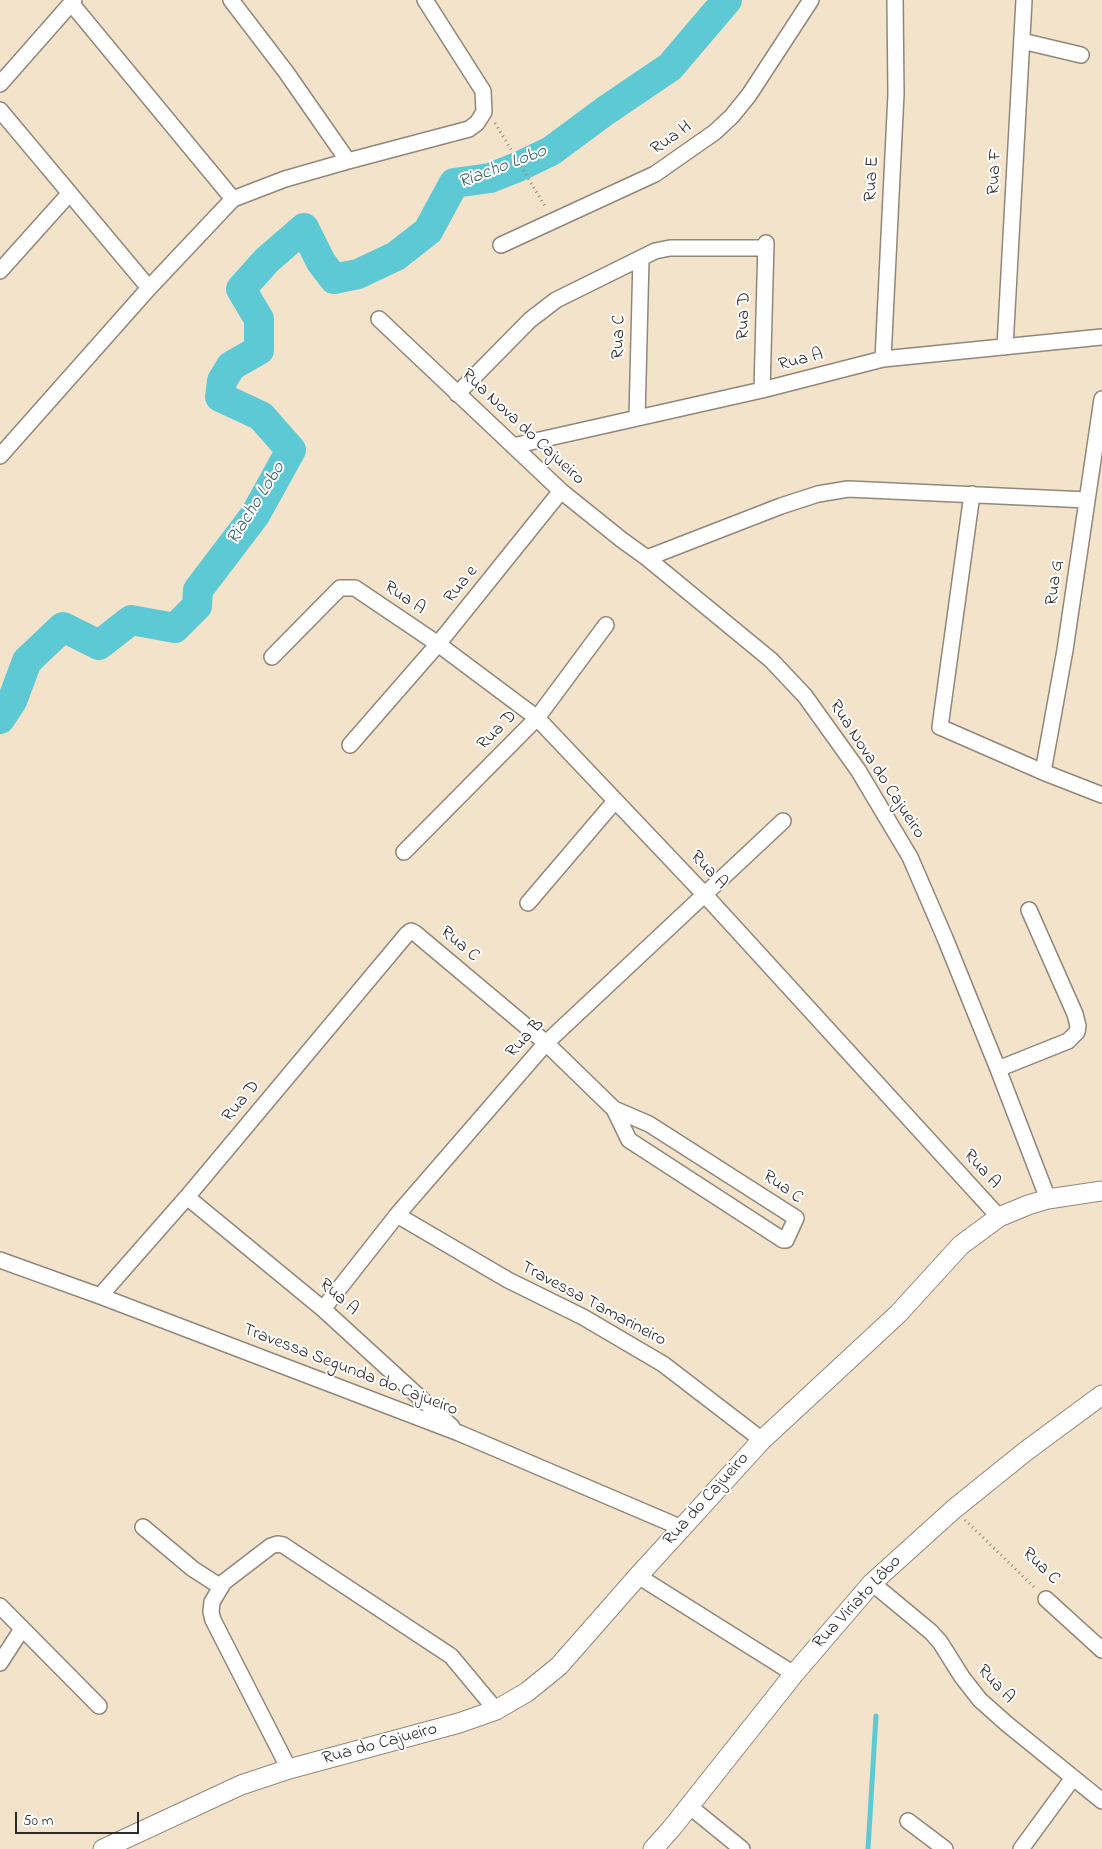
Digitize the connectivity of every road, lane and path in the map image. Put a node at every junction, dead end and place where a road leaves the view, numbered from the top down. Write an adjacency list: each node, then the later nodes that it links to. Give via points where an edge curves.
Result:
1 (231, 0): 12 (street)
2 (425, 0): 11 (street, via 484,91)
3 (810, 0): 15 (street, Rua H, via 749,95 715,132 654,174)
4 (895, 0): 23 (street, Rua E, via 896,94)
5 (1024, 0): 7 (street, Rua F)
6 (73, 2): 9 (street); 14 (street)
7 (1022, 42): 8 (street); 22 (street, Rua F)
8 (1081, 55)
9 (0, 84)
10 (0, 110): 13 (street)
11 (484, 112): 12 (street, via 469,129); 15 (path, via 496,124)
12 (348, 160): 14 (street, via 285,179)
13 (69, 194): 18 (street); 19 (street)
14 (233, 200): 19 (street)
15 (553, 221): 16 (street, Rua H)
16 (501, 245)
17 (641, 258): 24 (street, Rua D, via 670,248 766,246); 25 (street, via 556,300 530,320); 27 (street, Rua C)
18 (0, 271)
19 (148, 288): 29 (street)
20 (379, 319): 25 (street, Rua Nova do Cajueiro)
21 (1102, 337): 22 (street, Rua A)
22 (1005, 347): 23 (street, Rua A)
23 (883, 359): 24 (street, Rua A)
24 (762, 390): 27 (street, Rua A)
25 (457, 394): 28 (street, Rua Nova do Cajueiro)
26 (1102, 399): 31 (street, Rua G)
27 (637, 418): 28 (street, Rua A)
28 (513, 446): 30 (street, Rua Nova do Cajueiro)
29 (0, 456)
30 (561, 491): 33 (street, Rua Nova do Cajueiro); 35 (street, Rua e)
31 (1093, 492): 32 (street); 39 (street, Rua G)
32 (972, 494): 33 (street, via 848,489 818,494); 39 (street, via 940,727)
33 (647, 558): 49 (street, Rua Nova do Cajueiro, via 771,660 797,686 858,770 910,857)
34 (606, 625): 37 (street, Rua D)
35 (438, 644): 36 (street, Rua A, via 355,588 340,588); 37 (street, Rua A); 38 (street, Rua e)
36 (272, 657)
37 (537, 718): 41 (street, Rua A); 43 (street, Rua D)
38 (350, 745)
39 (1043, 772): 40 (street)
40 (1102, 795)
41 (615, 801): 44 (street, Rua A); 45 (street)
42 (783, 821): 44 (street, Rua B)
43 (404, 852)
44 (705, 895): 48 (street, Rua B); 57 (street, Rua A)
45 (528, 903)
46 (1029, 910): 49 (street, via 1078,1026 1068,1041)
47 (411, 931): 48 (street, Rua C); 54 (street, Rua D)
48 (546, 1043): 50 (street, Rua C); 56 (street, Rua B)
49 (998, 1069): 55 (street, Rua Nova do Cajueiro)
50 (614, 1110): 51 (street, Rua C, via 643,1121); 52 (street, Rua C, via 629,1140)
51 (699, 1156): 52 (street); 52 (street, Rua C, via 796,1218 786,1240)
52 (684, 1176)
53 (1102, 1191): 55 (street, Rua do Cajueiro)
54 (187, 1198): 59 (street, Rua D); 60 (street, Rua A)
55 (1048, 1200): 57 (street, Rua do Cajueiro)
56 (398, 1215): 60 (street, Rua B); 63 (street, Travessa Tamarineiro, via 508,1280 583,1317 664,1364)
57 (999, 1217): 63 (street, Rua do Cajueiro, via 961,1245 898,1314)
58 (0, 1260): 59 (street, Travessa Segunda do Cajueiro)
59 (100, 1296): 62 (street, Travessa Segunda do Cajueiro)
60 (323, 1309): 62 (street, Rua A)
61 (1102, 1395): 64 (street, Rua Viriato Lôbo)
62 (459, 1433): 66 (street, Travessa Segunda do Cajueiro)
63 (762, 1440): 66 (street, Rua do Cajueiro)
64 (954, 1509): 68 (street, Rua Viriato Lôbo); 70 (path, Rua C)
65 (143, 1527): 69 (street, via 193,1570)
66 (682, 1528): 67 (street, Rua do Cajueiro)
67 (638, 1576): 75 (street); 77 (street, Rua do Cajueiro, via 559,1666 527,1692)
68 (872, 1583): 75 (street, Rua Viriato Lôbo); 79 (street, Rua A, via 936,1637 980,1700)
69 (221, 1587): 77 (street, via 271,1546 283,1546 451,1656); 78 (street, via 212,1602 213,1620)
70 (1046, 1599): 73 (street, Rua C)
71 (0, 1606): 72 (street)
72 (22, 1629): 74 (street); 76 (street)
73 (1102, 1650)
74 (0, 1663)
75 (794, 1674): 81 (street, Rua Viriato Lôbo)
76 (99, 1706)
77 (496, 1710): 78 (street, Rua do Cajueiro)
78 (289, 1769): 83 (street, Rua do Cajueiro, via 241,1785)
79 (1073, 1778): 80 (street, Rua A); 87 (street)
80 (1102, 1801)
81 (689, 1806): 84 (street, Rua Viriato Lôbo); 85 (street)
82 (908, 1821): 86 (street)
83 (103, 1849)
84 (653, 1849)
85 (742, 1849)
86 (945, 1849)
87 (1021, 1849)

